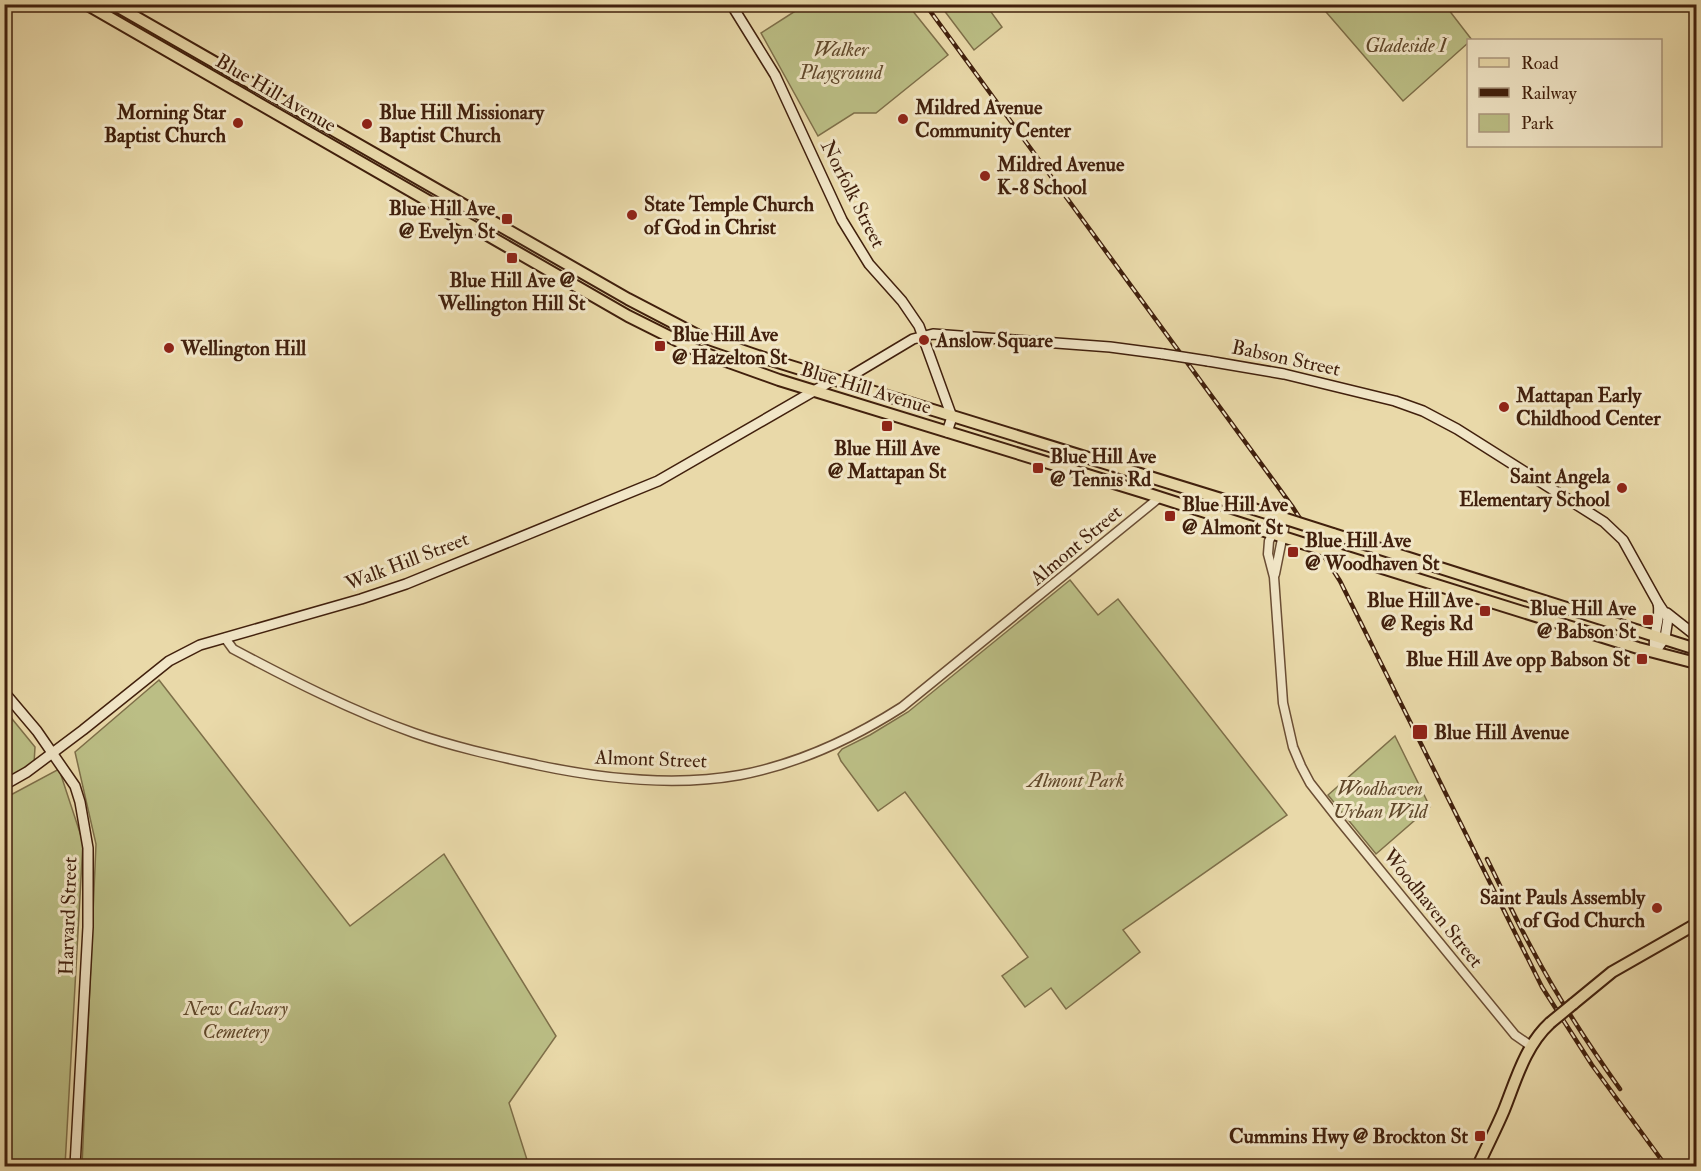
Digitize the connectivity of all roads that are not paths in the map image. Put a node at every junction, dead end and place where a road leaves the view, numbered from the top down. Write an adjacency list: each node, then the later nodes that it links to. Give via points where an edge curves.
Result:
1 (86, 4): 6 (main road, Blue Hill Avenue, via 651,329 710,356)
2 (113, 4): 5 (main road, Blue Hill Avenue, via 667,321 718,343)
3 (731, 4): 4 (main road, Norfolk Street, via 774,75 842,220 869,264 913,315)
4 (923, 336): 5 (main road, Babson Street); 7 (main road, Norfolk Street); 12 (main road, Babson Street, bridge, via 965,336 1163,354 1249,367 1406,404 1519,467 1604,522 1623,540)
5 (837, 381): 6 (main road, Walk Hill Street); 7 (main road, Blue Hill Avenue)
6 (813, 390): 8 (main road, Blue Hill Avenue); 16 (main road, Walk Hill Street, via 658,481 406,584)
7 (952, 417): 8 (main road); 10 (main road, Blue Hill Avenue)
8 (947, 432): 9 (main road, Blue Hill Avenue)
9 (1160, 497): 11 (main road, Blue Hill Avenue); 16 (street, Almont Street, via 902,707 862,732 819,751 739,775 680,780 604,776 455,746 336,700 233,649)
10 (1283, 519): 11 (street, Woodhaven Street); 15 (main road, Blue Hill Avenue, bridge)
11 (1277, 535): 18 (main road, Blue Hill Avenue, bridge); 24 (street, Woodhaven Street, via 1267,551 1274,577 1282,703 1293,747 1306,774 1515,1035)
12 (1658, 603): 13 (main road, Babson Street); 15 (main road)
13 (1666, 613): 14 (main road); 15 (main road, via 1669,622)
14 (1696, 636)
15 (1659, 637): 17 (main road, Blue Hill Avenue); 18 (main road)
16 (225, 638): 21 (main road, Walk Hill Street, via 200,645 169,661)
17 (1696, 649)
18 (1655, 652): 19 (main road, Blue Hill Avenue)
19 (1696, 663)
20 (4, 692): 21 (main road, Harvard Street)
21 (51, 753): 22 (main road, Walk Hill Street); 25 (main road, Harvard Street, via 75,786 88,848 88,927)
22 (4, 785)
23 (1696, 924): 24 (main road, bridge, via 1612,972 1550,1023)
24 (1531, 1046): 26 (main road)
25 (75, 1167)
26 (1478, 1167)

